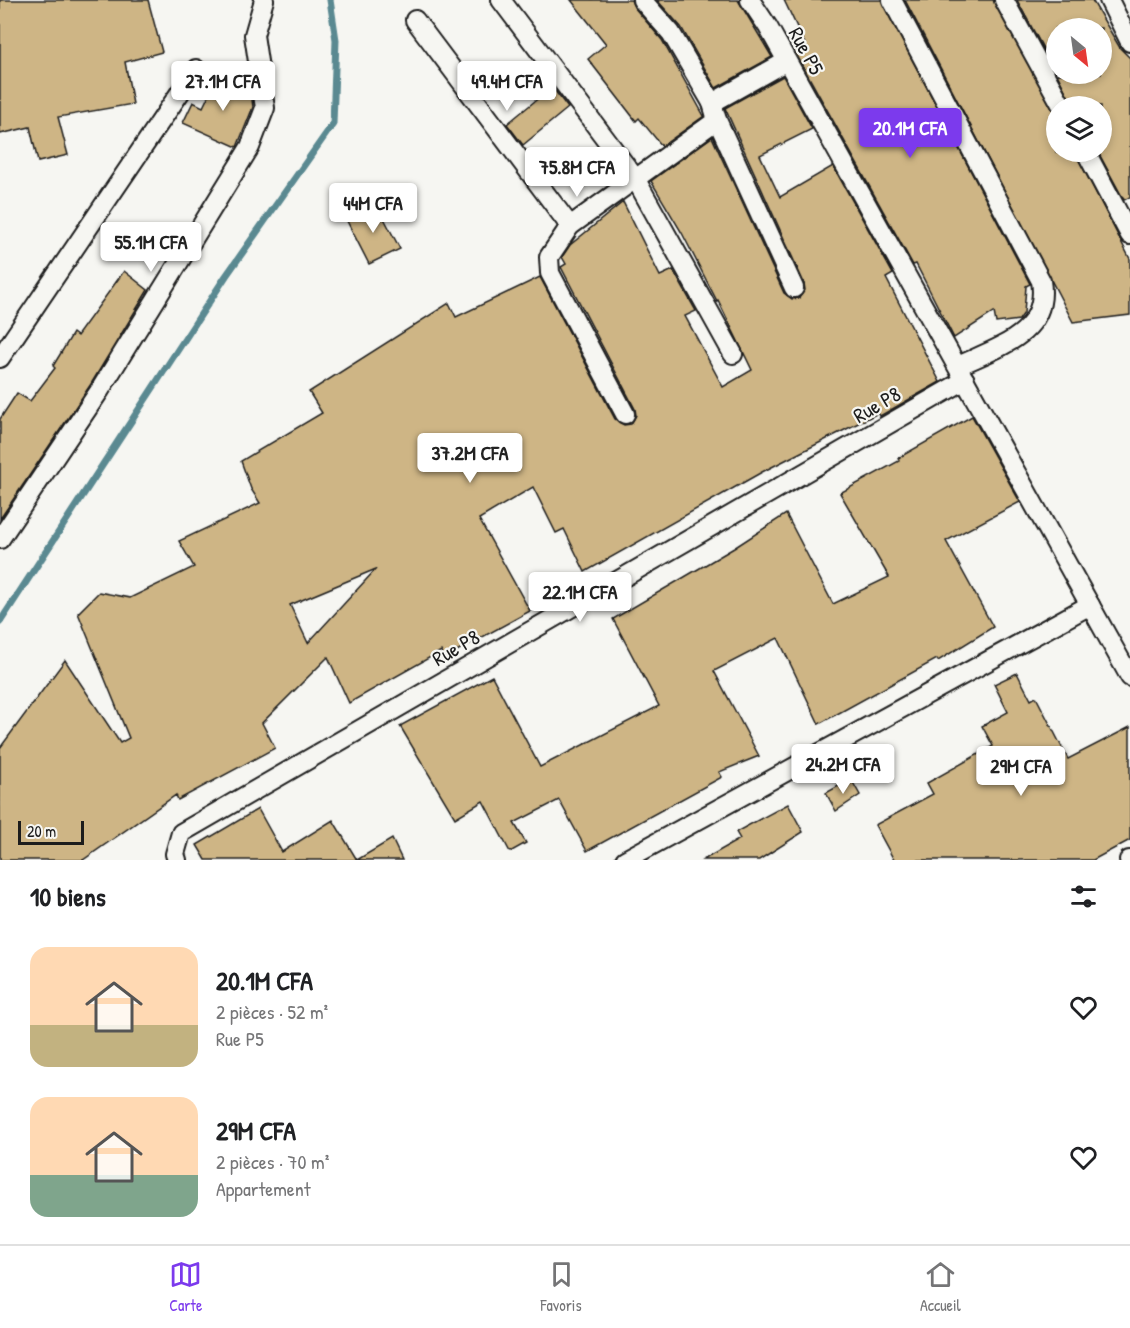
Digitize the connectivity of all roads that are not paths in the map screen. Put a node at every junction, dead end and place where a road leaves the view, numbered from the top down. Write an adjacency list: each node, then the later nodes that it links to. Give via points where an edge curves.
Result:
1 (264, 0): 23 (street, via 254,35 264,108 250,147 100,390)
2 (501, 0): 15 (street)
3 (642, 0): 13 (street, via 671,33)
4 (750, 0): 10 (street, Rue P5)
5 (892, 0): 21 (street, via 1041,281 1044,295 1026,332)
6 (1004, 0): 12 (street)
7 (1108, 0): 9 (street)
8 (415, 20): 16 (street)
9 (1130, 42)
10 (786, 62): 13 (street); 21 (street, Rue P5)
11 (196, 69): 20 (street)
12 (1057, 96)
13 (714, 112): 15 (street, via 659,164); 18 (street)
14 (1091, 162): 17 (street)
15 (635, 178): 16 (street); 19 (street)
16 (570, 226): 22 (street, via 549,257 550,273)
17 (1130, 235)
18 (794, 288)
19 (733, 354)
20 (0, 358)
21 (961, 373): 24 (street, Rue P5); 26 (street, Rue P8, via 181,833)
22 (625, 414)
23 (0, 539)
24 (1090, 605): 25 (street, Rue P5); 27 (street)
25 (1130, 677)
26 (177, 860)
27 (625, 860)

